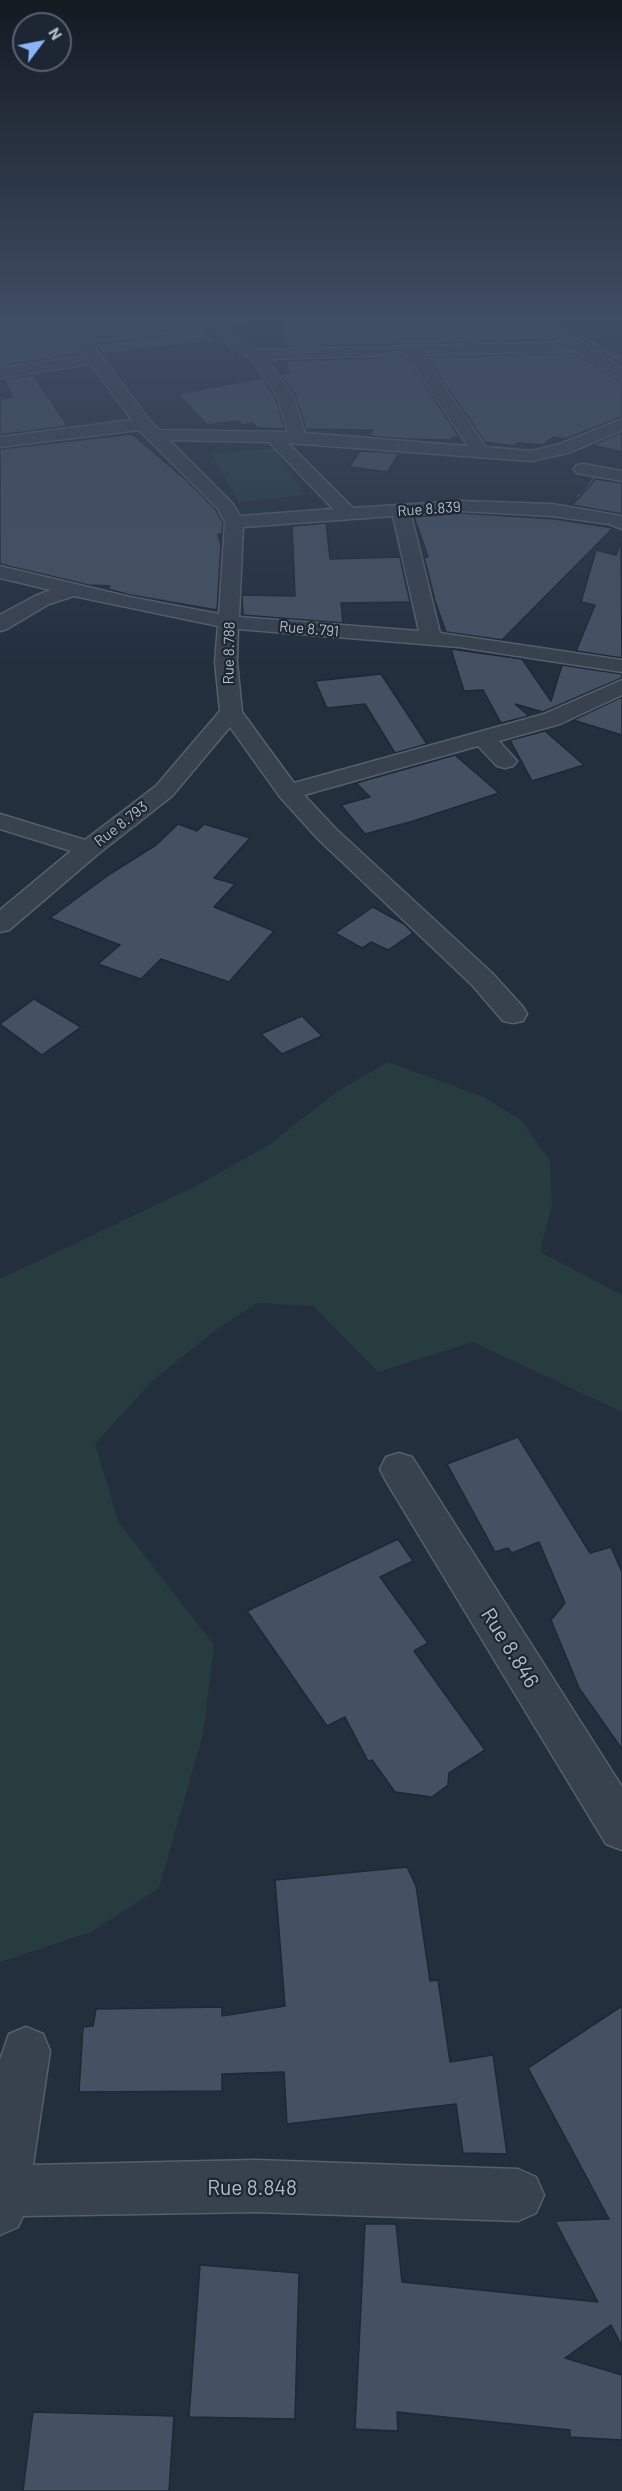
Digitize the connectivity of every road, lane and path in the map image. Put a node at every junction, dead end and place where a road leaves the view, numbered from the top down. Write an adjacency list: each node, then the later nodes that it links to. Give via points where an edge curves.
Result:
1 (121, 432): 9 (street)
2 (151, 432): 15 (street, via 226,507)
3 (180, 432): 8 (street)
4 (296, 432): 7 (street)
5 (468, 432): 10 (street)
6 (602, 432): 10 (street, via 539,455)
7 (298, 438): 8 (street); 10 (street)
8 (275, 439): 14 (street)
9 (0, 442)
10 (481, 452)
11 (583, 469): 12 (street)
12 (622, 476)
13 (401, 511): 14 (street, Rue 8.839); 16 (street, Rue 8.839, via 461,506 541,510); 21 (street)
14 (348, 514): 15 (street, Rue 8.839)
15 (234, 522): 19 (street, Rue 8.788)
16 (622, 523)
17 (0, 573): 18 (street, Rue 8.791)
18 (71, 590): 19 (street, Rue 8.791); 20 (street, via 42,600)
19 (230, 622): 21 (street, Rue 8.791); 24 (street, Rue 8.788, via 226,662)
20 (0, 626)
21 (431, 639): 22 (street, Rue 8.791)
22 (622, 666)
23 (622, 687): 25 (street, via 552,719)
24 (231, 712): 27 (street, Rue 8.788); 29 (street, Rue 8.793, via 175,780)
25 (483, 738): 26 (street); 27 (street)
26 (505, 761)
27 (288, 792): 31 (street, Rue 8.788, via 327,834 482,979)
28 (0, 821): 29 (street)
29 (89, 849): 30 (street, Rue 8.793)
30 (0, 924)
31 (513, 1014)
32 (399, 1469): 33 (street, Rue 8.846)
33 (622, 1828)
34 (26, 2051): 36 (street)
35 (518, 2196): 36 (street, Rue 8.848, via 255,2186)
36 (1, 2200)

